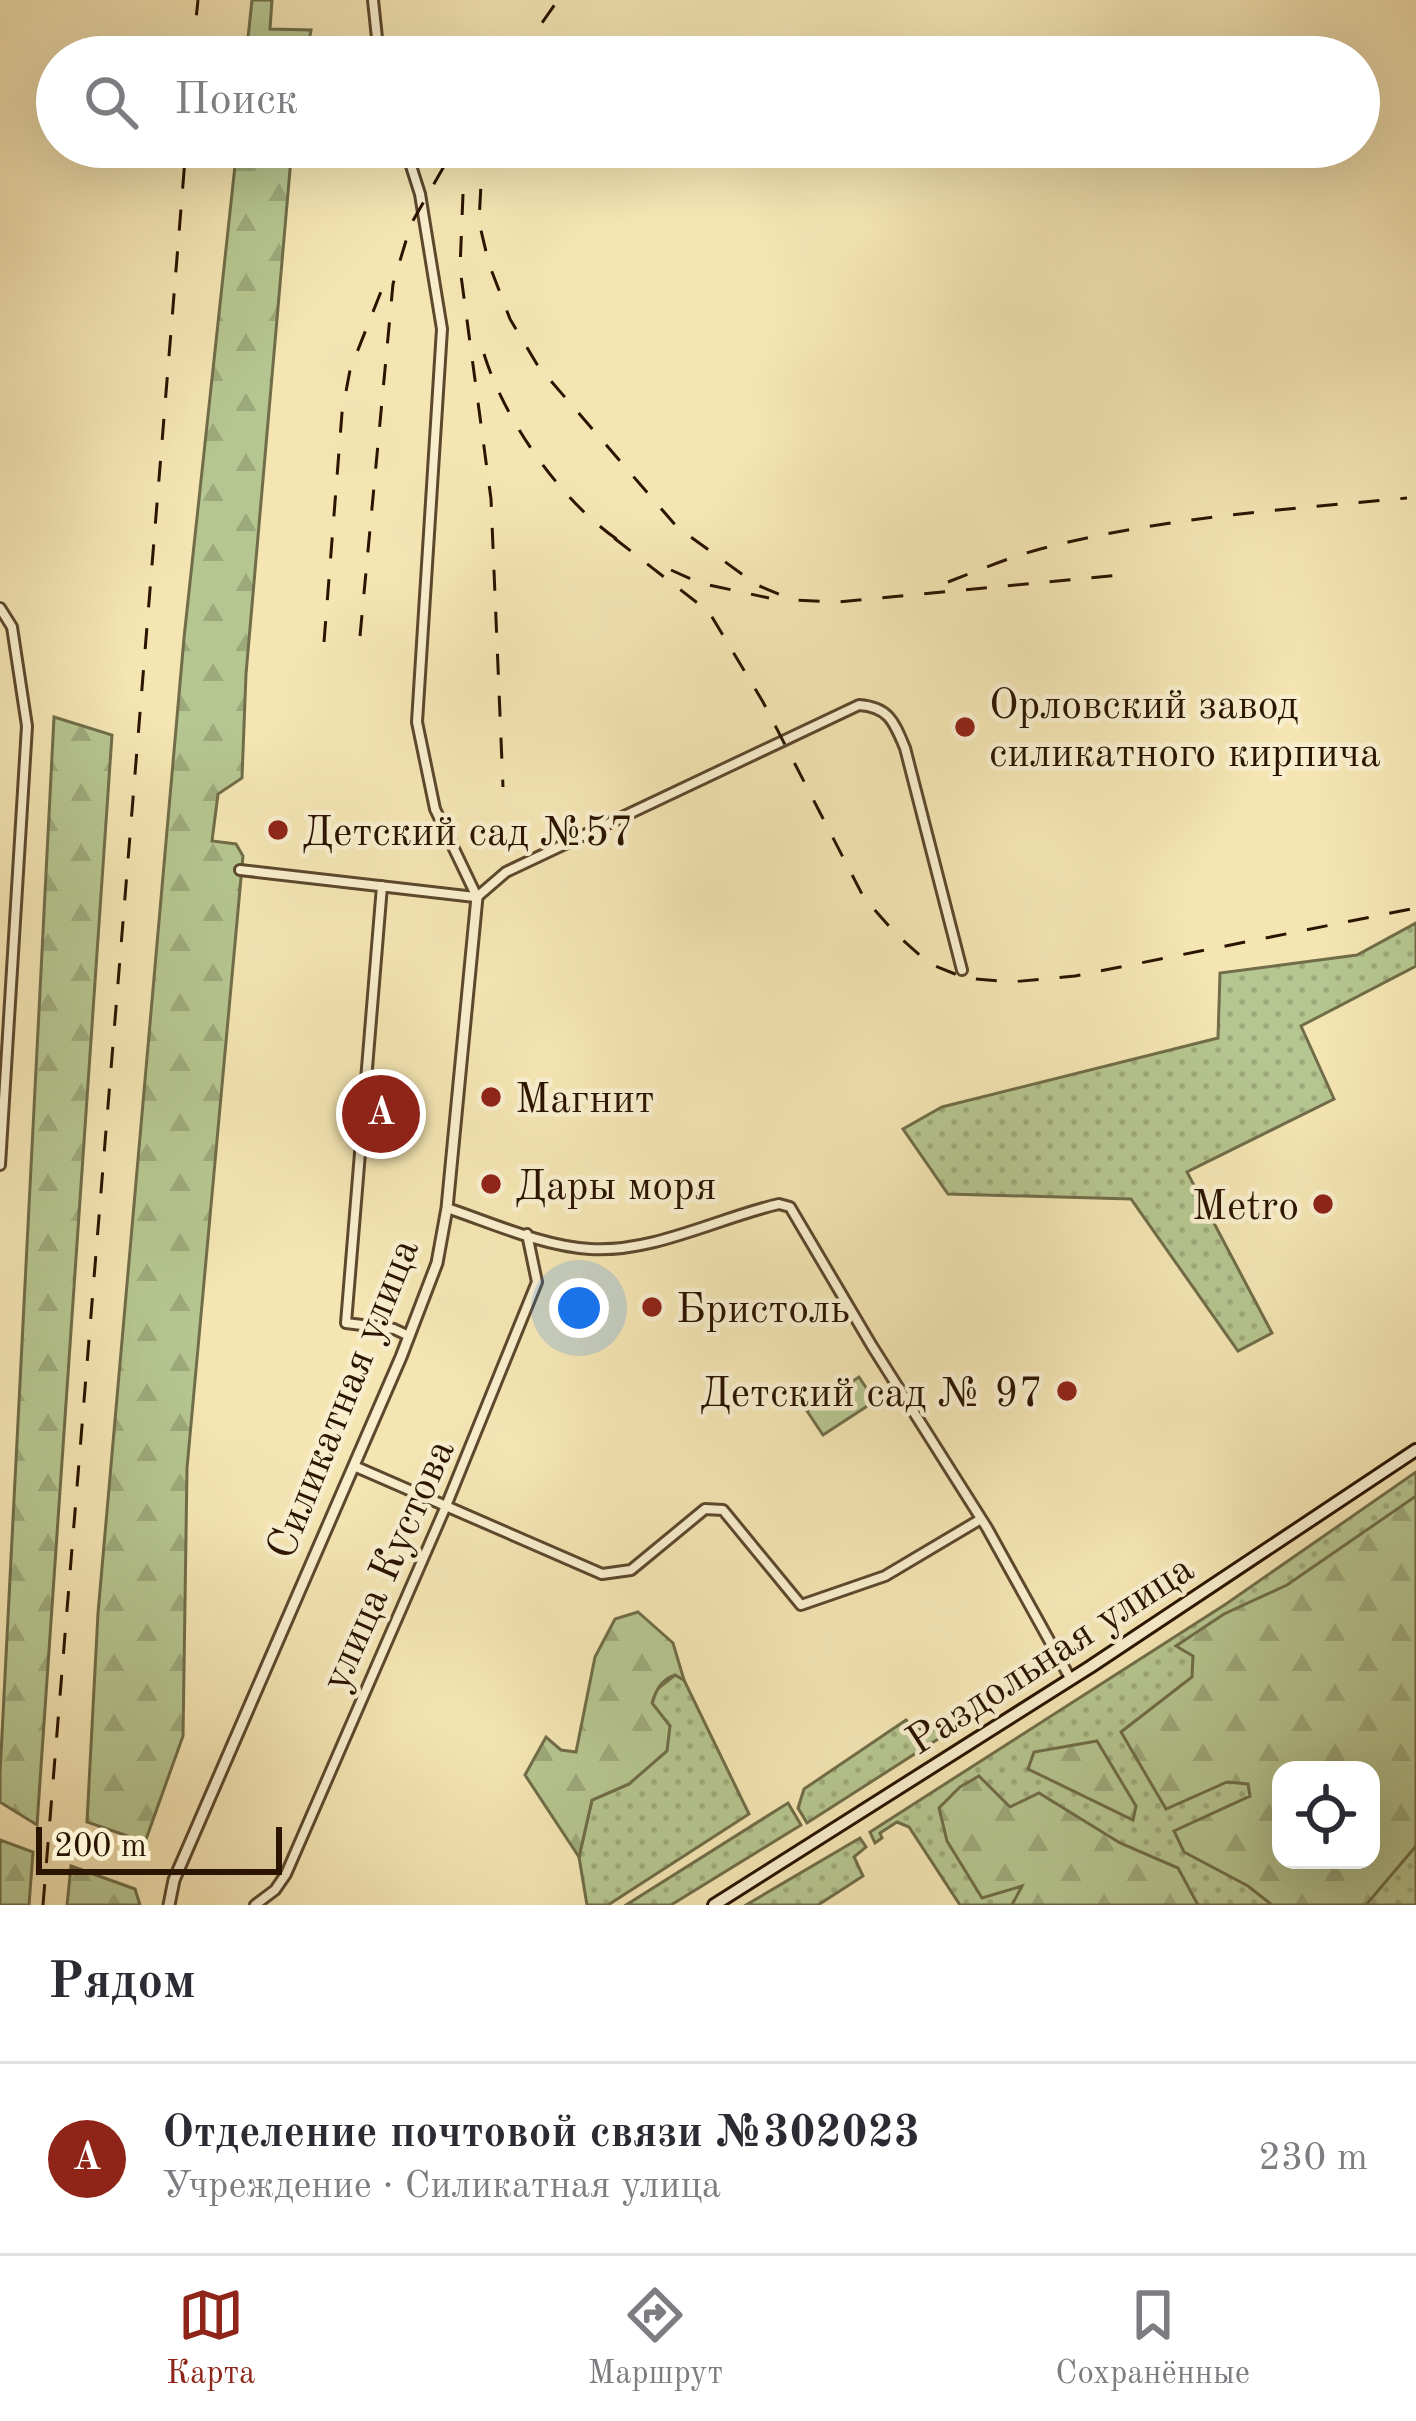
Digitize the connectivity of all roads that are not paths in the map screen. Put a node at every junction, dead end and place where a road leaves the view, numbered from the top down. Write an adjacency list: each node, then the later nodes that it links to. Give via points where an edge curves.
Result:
1 (373, 0): 2 (street)
2 (377, 36)
3 (411, 168): 7 (street, via 442,328 417,722 435,809)
4 (0, 608): 9 (street, via 12,627 27,726)
5 (240, 870): 6 (street)
6 (382, 886): 7 (street); 12 (street, via 346,1322)
7 (477, 897): 8 (street, via 506,872 859,704 878,706 892,717 925,817); 10 (street, Силикатная улица)
8 (962, 970)
9 (0, 1166)
10 (447, 1208): 11 (street); 12 (street, Силикатная улица)
11 (526, 1234): 15 (street, улица Кустова, via 537,1282); 16 (street, via 620,1249 785,1205)
12 (409, 1336): 14 (street, Силикатная улица)
13 (1416, 1450): 17 (main road, Раздольная улица)
14 (354, 1466): 15 (street); 18 (street, Силикатная улица)
15 (446, 1506): 16 (street, via 602,1574 631,1570 705,1509 723,1510 806,1606 885,1576); 19 (street, улица Кустова, via 286,1874)
16 (981, 1519): 17 (street)
17 (1070, 1678): 20 (main road, Раздольная улица)
18 (169, 1902)
19 (255, 1905)
20 (714, 1905)

